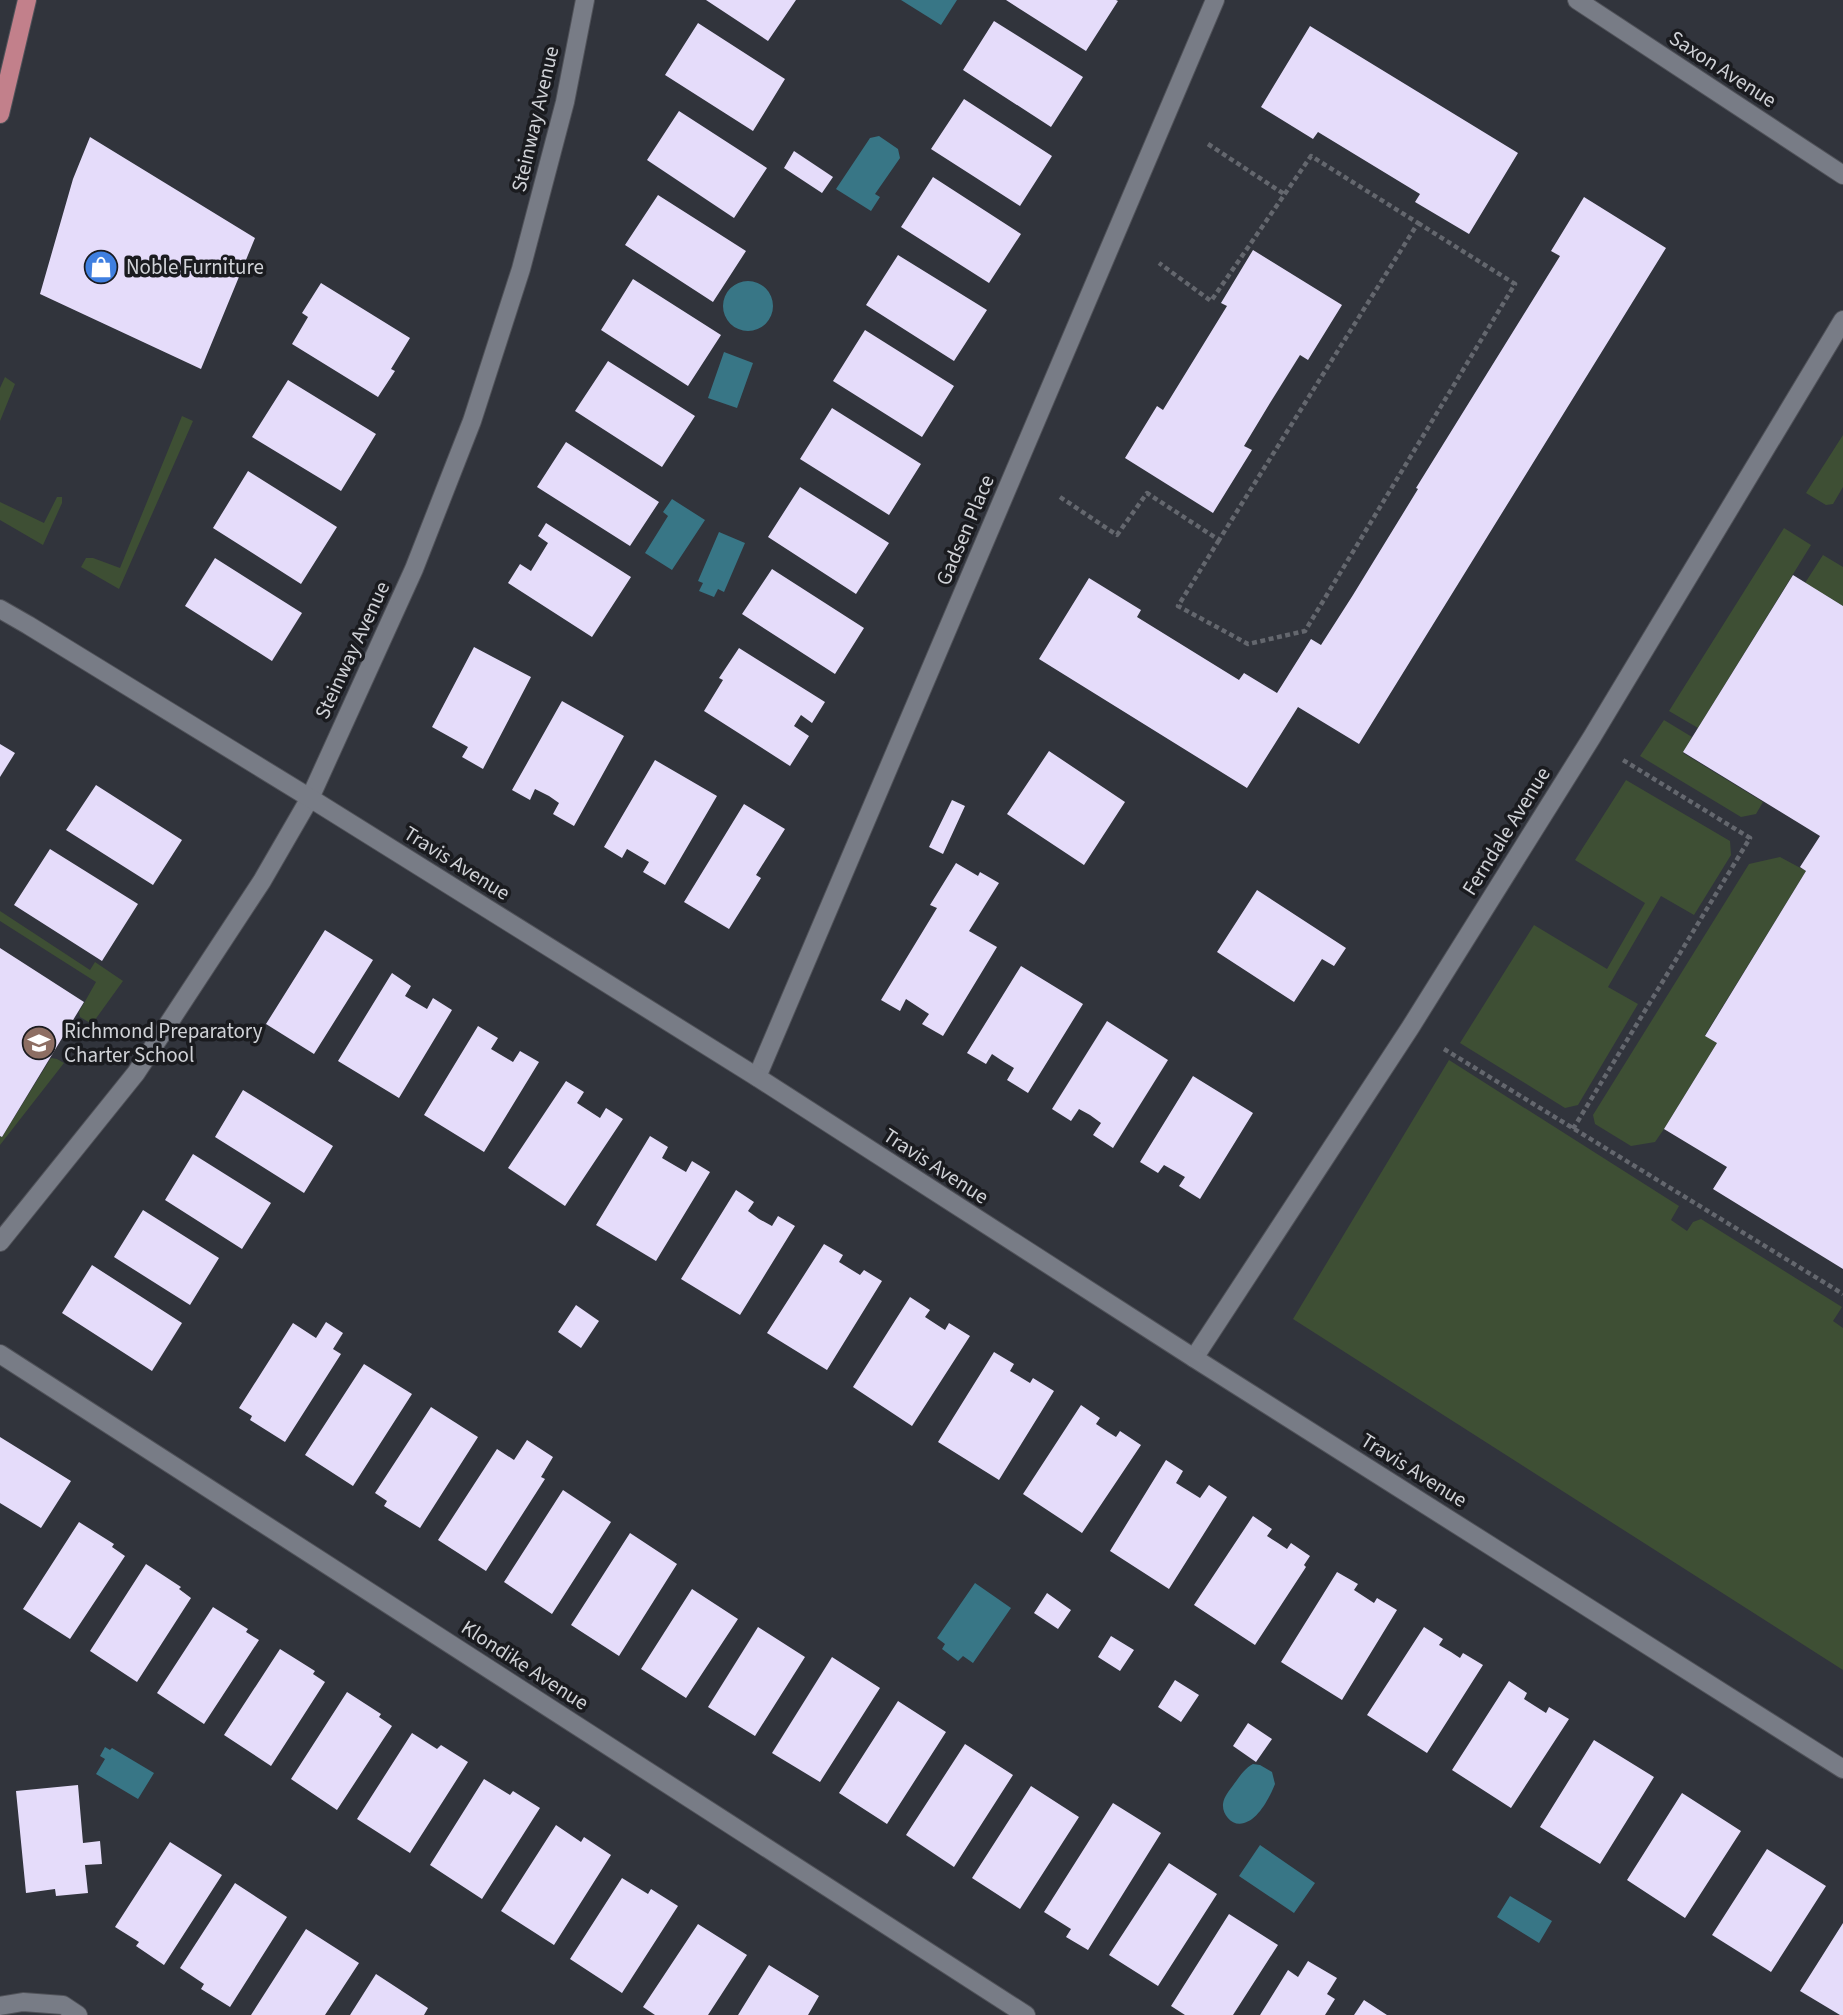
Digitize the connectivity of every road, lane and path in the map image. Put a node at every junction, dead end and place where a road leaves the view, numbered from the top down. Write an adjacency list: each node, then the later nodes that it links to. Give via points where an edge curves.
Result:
1 (27, 0): 5 (main road)
2 (585, 0): 16 (street, Steinway Avenue, via 565,102 524,256 472,421 414,569)
3 (1215, 0): 18 (street, Gadsen Place)
4 (1577, 0): 7 (street, Saxon Avenue)
5 (0, 114)
6 (1209, 144): 8 (path)
7 (1843, 175)
8 (1284, 194): 9 (path, via 1311,156); 10 (path, via 1211,301)
9 (1418, 223): 13 (path); 13 (path, via 1515,284 1305,631 1248,645 1178,606)
10 (1158, 263)
11 (1843, 320): 23 (street, Ferndale Avenue, via 1592,737)
12 (1060, 497): 13 (path, via 1116,535 1147,493)
13 (1219, 540)
14 (0, 609): 16 (street, Travis Avenue)
15 (1623, 760): 19 (path, via 1751,838)
16 (310, 798): 18 (street, Travis Avenue); 20 (street, Steinway Avenue, via 262,881 136,1073)
17 (1444, 1049): 19 (path)
18 (757, 1077): 23 (street, Travis Avenue)
19 (1573, 1129): 21 (path)
20 (0, 1242)
21 (1843, 1294)
22 (0, 1354): 27 (street, Klondike Avenue)
23 (1195, 1358): 24 (street, Travis Avenue)
24 (1843, 1769)
25 (0, 2007): 26 (street, via 23,2002 63,2005)
26 (78, 2015)
27 (1026, 2015)

